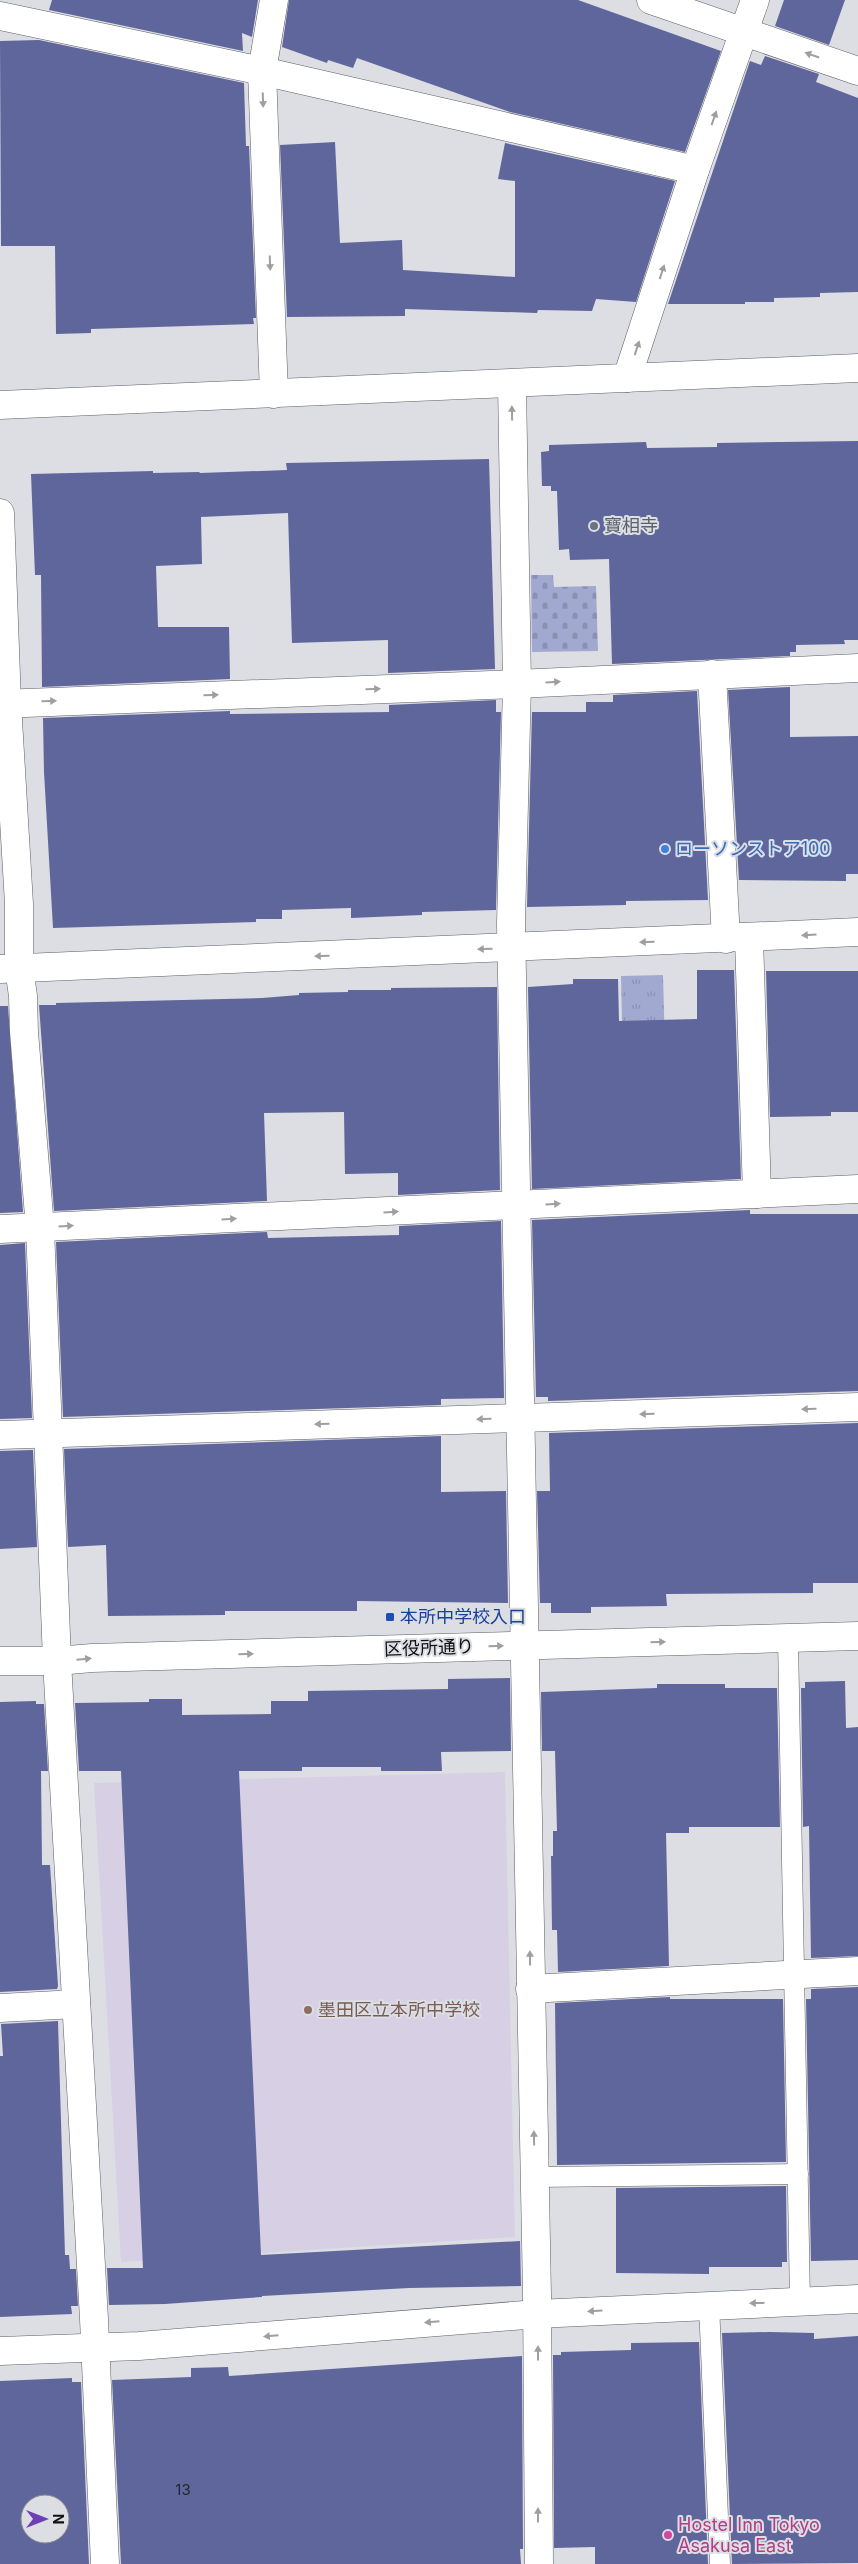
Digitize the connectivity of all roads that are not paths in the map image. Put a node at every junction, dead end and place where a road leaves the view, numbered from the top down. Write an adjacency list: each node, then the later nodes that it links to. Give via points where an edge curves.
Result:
1 (274, 0): 7 (street)
2 (651, 0): 5 (street)
3 (755, 0): 5 (street)
4 (0, 16): 7 (street)
5 (744, 32): 6 (street, one-way to 5); 8 (street, one-way to 5)
6 (858, 70)
7 (262, 72): 8 (street); 12 (street, one-way to 12)
8 (695, 170): 10 (street, one-way to 8)
9 (858, 368): 10 (street)
10 (627, 378): 11 (street)
11 (512, 384): 12 (street); 17 (street, one-way to 11)
12 (274, 394): 13 (street)
13 (0, 405)
14 (0, 514): 18 (street)
15 (858, 668): 16 (street)
16 (712, 674): 17 (street, one-way to 16); 20 (street)
17 (517, 684): 18 (street, one-way to 17); 21 (street)
18 (4, 703): 22 (street, via 20,904)
19 (858, 932): 20 (street, one-way to 20)
20 (738, 938): 21 (street, one-way to 21); 24 (street)
21 (512, 948): 22 (street, one-way to 22); 25 (street)
22 (10, 969): 26 (street, via 24,996)
23 (858, 1189): 24 (street)
24 (757, 1194): 25 (street, one-way to 24)
25 (517, 1206): 26 (street, one-way to 25); 29 (street)
26 (40, 1228): 27 (street); 30 (street)
27 (0, 1229)
28 (858, 1407): 29 (street, one-way to 29)
29 (520, 1418): 30 (street, one-way to 30); 34 (street)
30 (48, 1433): 31 (street); 36 (street)
31 (0, 1435)
32 (858, 1636): 33 (street, 区役所通り)
33 (788, 1638): 34 (street, 区役所通り, one-way to 33); 38 (lane)
34 (526, 1646): 36 (street, 区役所通り, one-way to 34, via 92,1658); 39 (street, one-way to 34)
35 (0, 1661): 36 (street, 区役所通り)
36 (57, 1662): 40 (street)
37 (858, 1971): 38 (street)
38 (794, 1975): 39 (street); 42 (lane)
39 (530, 1990): 43 (street, one-way to 39)
40 (76, 2004): 41 (street); 48 (street)
41 (0, 2008)
42 (798, 2174): 43 (lane); 45 (lane)
43 (535, 2177): 47 (street)
44 (858, 2299): 45 (street)
45 (800, 2302): 46 (street, one-way to 46)
46 (709, 2304): 47 (street, one-way to 47); 52 (lane)
47 (537, 2314): 48 (street, one-way to 48); 51 (street, one-way to 47)
48 (96, 2348): 49 (street); 50 (street)
49 (0, 2351)
50 (105, 2564)
51 (539, 2564)
52 (720, 2564)

